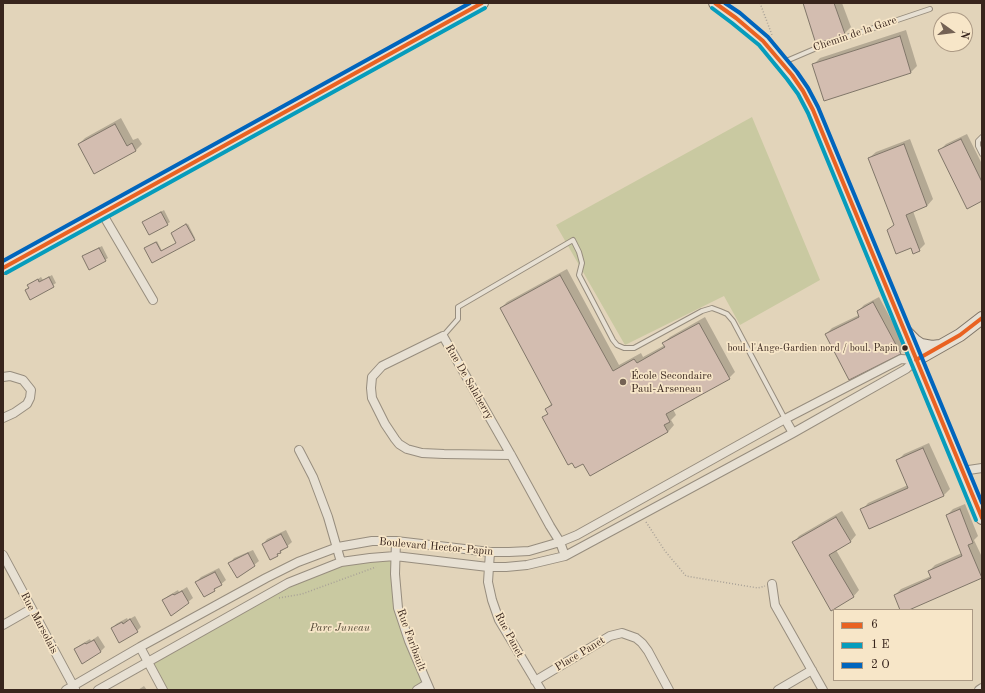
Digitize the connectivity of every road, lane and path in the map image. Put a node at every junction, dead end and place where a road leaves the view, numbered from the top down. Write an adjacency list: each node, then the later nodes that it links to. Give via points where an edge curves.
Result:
1 (482, 3): 9 (main road)
2 (715, 3): 6 (main road, via 763,41)
3 (760, 3): 5 (path)
4 (930, 9): 6 (lane, Chemin de la Gare, via 826,44)
5 (774, 40)
6 (782, 63): 13 (main road, via 814,110)
7 (982, 137): 8 (lane, via 978,140 978,146)
8 (982, 154)
9 (102, 214): 10 (main road); 11 (street)
10 (3, 268)
11 (153, 300)
12 (982, 318): 15 (main road, Boulevard Hector-Papin)
13 (904, 331): 15 (main road, via 921,344 932,348); 16 (main road)
14 (443, 336): 20 (lane, via 458,319 458,307 573,240 582,263 579,275 617,346 634,348 712,308 727,314); 23 (street, Rue De Salaberry); 23 (street, Rue De Salaberry, via 382,366 372,377 372,398 385,424 399,444 407,449 444,454)
15 (941, 346): 16 (main road, Boulevard Hector-Papin); 18 (main road, via 927,365)
16 (916, 360): 18 (main road); 20 (street, Boulevard Hector-Papin, via 902,359); 21 (street, Boulevard Hector-Papin, via 906,369)
17 (3, 377): 19 (street, via 10,376 23,380 31,390 26,404)
18 (925, 382): 25 (main road)
19 (3, 418)
20 (785, 419): 21 (street); 29 (street, Boulevard Hector-Papin, via 577,535)
21 (793, 433): 26 (street, Boulevard Hector-Papin)
22 (300, 450): 30 (street, via 313,477)
23 (511, 455): 29 (street, Rue De Salaberry)
24 (982, 468): 25 (street)
25 (962, 471): 27 (main road)
26 (643, 514): 34 (street, Boulevard Hector-Papin); 38 (path, via 665,551 686,576 758,588)
27 (982, 518)
28 (396, 541): 30 (street, Boulevard Hector-Papin, via 372,541); 31 (street, Boulevard Hector-Papin); 33 (street, Rue Faribault)
29 (560, 542): 31 (street, Boulevard Hector-Papin, via 529,551); 34 (street, Rue De Salaberry)
30 (338, 547): 35 (street); 42 (street, Boulevard Hector-Papin, via 298,562)
31 (490, 552): 37 (street, Rue Panet)
32 (3, 555): 40 (street, Rue Marsolais)
33 (395, 556): 35 (street, Boulevard Hector-Papin); 37 (street, Boulevard Hector-Papin); 46 (street, Rue Faribault, via 398,608)
34 (565, 556): 37 (street, Boulevard Hector-Papin, via 528,565)
35 (341, 562): 43 (street, Boulevard Hector-Papin, via 288,584)
36 (378, 566): 39 (path, via 302,594)
37 (488, 567): 45 (street, Rue Panet, via 488,582 499,620)
38 (772, 584): 44 (street, via 775,605)
39 (274, 600)
40 (32, 609): 41 (street); 48 (street, Rue Marsolais)
41 (3, 625)
42 (140, 646): 43 (street); 48 (street, Boulevard Hector-Papin)
43 (148, 663): 49 (street, Boulevard Hector-Papin); 50 (street)
44 (812, 670): 54 (street); 55 (street)
45 (536, 681): 52 (street, Rue Panet); 53 (street, Place Panet, via 610,636 622,633 642,643)
46 (429, 687): 51 (street)
47 (982, 688): 56 (street)
48 (72, 689)
49 (98, 690)
50 (163, 690)
51 (417, 690)
52 (541, 690)
53 (669, 690)
54 (778, 690)
55 (823, 690)
56 (979, 690)

